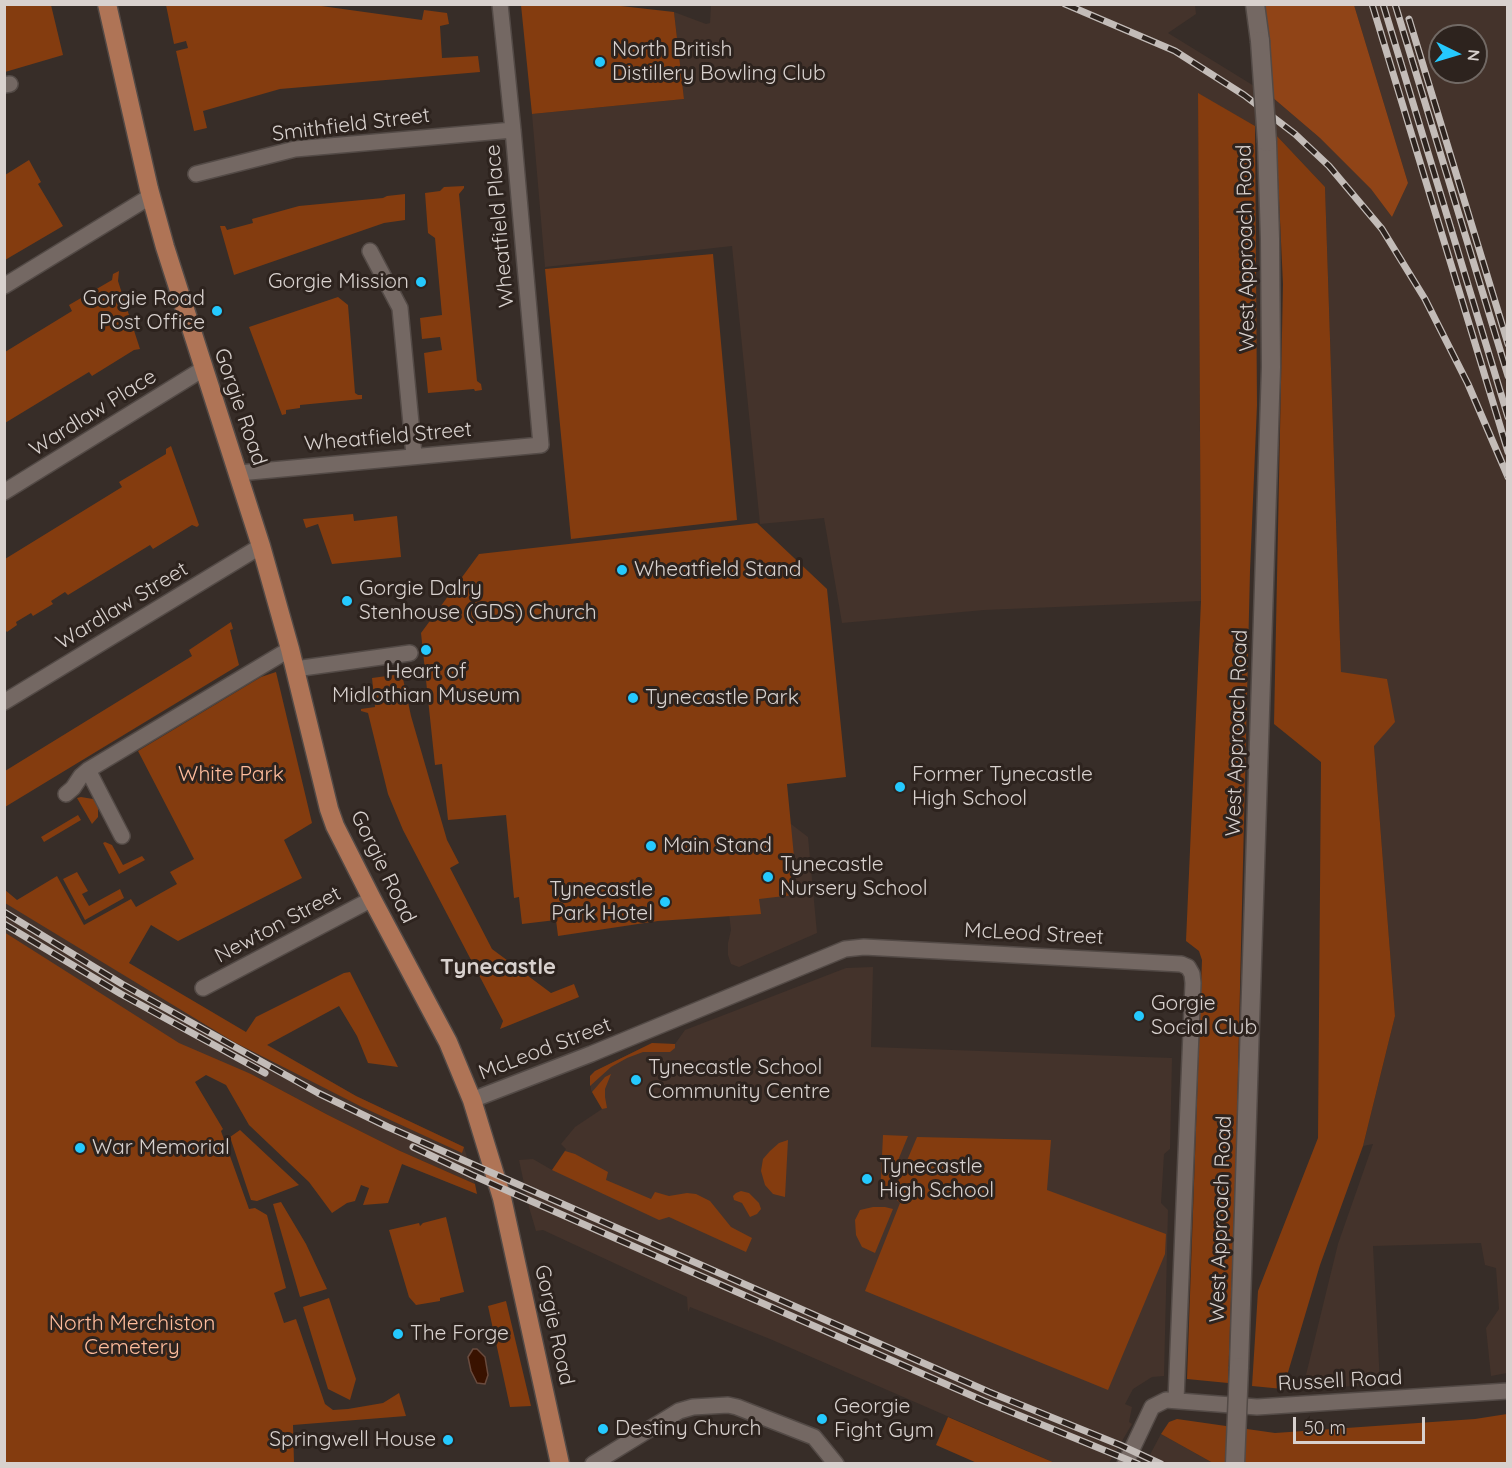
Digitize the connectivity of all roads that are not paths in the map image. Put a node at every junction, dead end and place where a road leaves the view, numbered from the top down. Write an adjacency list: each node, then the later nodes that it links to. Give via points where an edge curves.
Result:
1 (107, 4): 6 (main road, Gorgie Road)
2 (500, 4): 4 (street, Wheatfield Place)
3 (1255, 4): 31 (street, West Approach Road, bridge, via 1267,142 1271,367)
4 (513, 130): 5 (street, Smithfield Street, via 295,148); 10 (street, Wheatfield Place)
5 (196, 174)
6 (151, 196): 8 (street); 9 (main road, Gorgie Road)
7 (370, 251): 11 (street, via 400,308)
8 (4, 286)
9 (203, 369): 12 (main road, Gorgie Road); 13 (street, Wardlaw Place)
10 (541, 445): 11 (street, Wheatfield Street)
11 (414, 455): 12 (street, Wheatfield Street)
12 (239, 473): 14 (main road, Gorgie Road)
13 (4, 492)
14 (261, 546): 15 (main road, Gorgie Road); 18 (street, Wardlaw Street)
15 (290, 649): 17 (main road, Gorgie Road); 19 (street)
16 (410, 653): 17 (street)
17 (295, 669): 22 (main road, Gorgie Road, via 335,826)
18 (4, 702)
19 (88, 771): 20 (street); 21 (street)
20 (66, 794)
21 (123, 836)
22 (372, 899): 23 (street, Newton Street); 24 (main road, Gorgie Road, via 451,1048)
23 (204, 988)
24 (472, 1100): 26 (street, McLeod Street, via 845,949 1181,964 1188,967 1193,983); 27 (main road, Gorgie Road, via 502,1198)
25 (1508, 1391): 26 (street, Russell Road, via 1257,1407)
26 (1176, 1400): 30 (street, via 1152,1407)
27 (560, 1464)
28 (593, 1464): 29 (street, via 679,1411 728,1405 814,1437)
29 (836, 1464)
30 (1125, 1464)
31 (1235, 1464)

